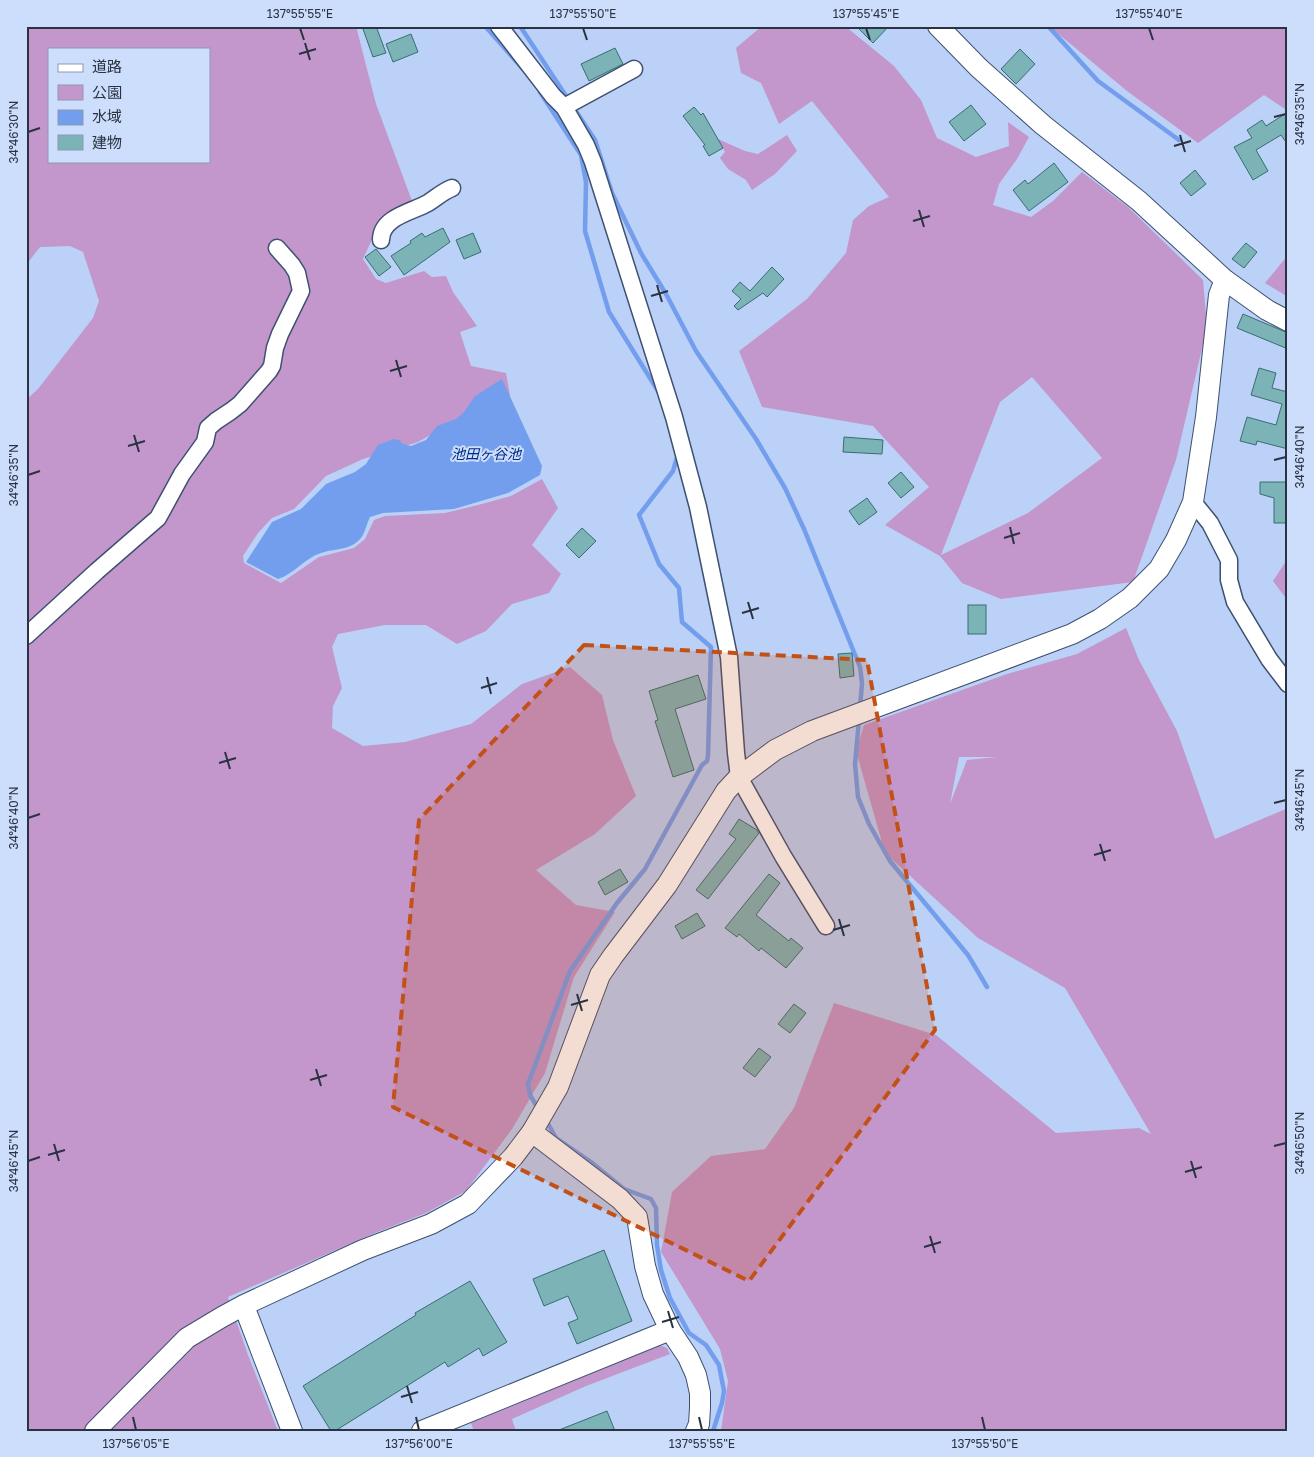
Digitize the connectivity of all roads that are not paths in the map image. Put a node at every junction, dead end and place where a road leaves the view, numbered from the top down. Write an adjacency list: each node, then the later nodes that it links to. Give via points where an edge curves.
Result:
1 (499, 26): 4 (street)
2 (938, 26): 8 (street, via 1036,119 1139,202)
3 (634, 69): 4 (street)
4 (564, 107): 13 (street, via 592,162 674,417 698,507 729,658)
5 (452, 188): 6 (street, via 395,219 384,227)
6 (380, 240)
7 (277, 248): 11 (street, via 297,273 301,291 280,334 269,371 240,404 208,428 205,442 182,474 158,518)
8 (1225, 280): 9 (street); 10 (street, via 1219,295)
9 (1288, 321)
10 (1193, 502): 12 (street, via 1210,523 1229,560 1228,580 1235,602 1268,659); 13 (street, via 1176,540 1158,569 1130,598 1100,619 1072,634 812,731 775,750)
11 (26, 636)
12 (1288, 684)
13 (739, 777): 14 (street); 15 (street, via 726,791 667,884 600,975 558,1087)
14 (826, 926)
15 (532, 1132): 16 (street, via 468,1204 431,1224 363,1250); 17 (street, via 620,1199 637,1217 653,1294)
16 (244, 1306): 18 (street, via 187,1338); 19 (street)
17 (670, 1330): 20 (street); 21 (street, via 696,1375 700,1408)
18 (95, 1431)
19 (292, 1431)
20 (422, 1431)
21 (696, 1431)

